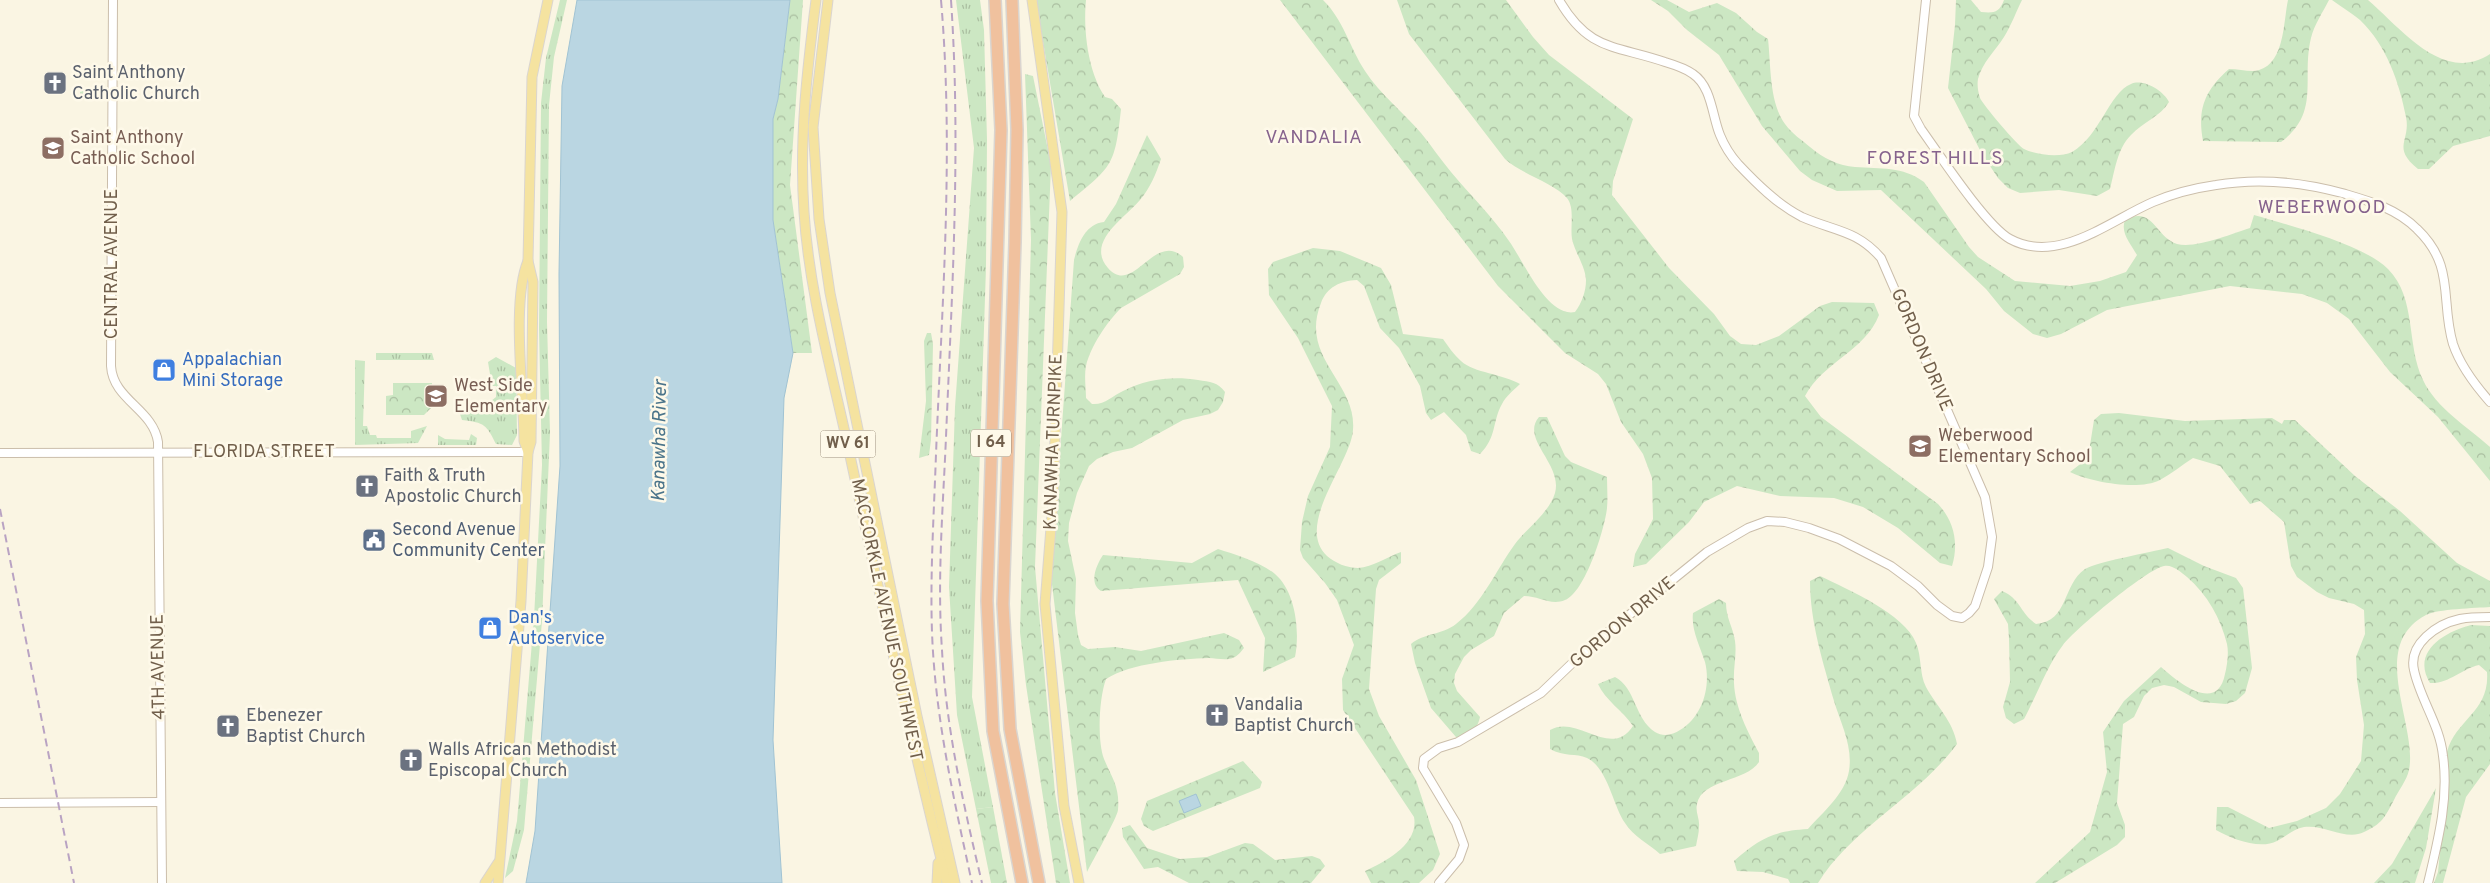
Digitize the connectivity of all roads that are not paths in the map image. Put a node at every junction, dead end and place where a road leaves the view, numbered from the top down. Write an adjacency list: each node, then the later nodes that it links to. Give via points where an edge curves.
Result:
1 (113, 0): 11 (street, CENTRAL AVENUE, via 112,373 119,390 153,424)
2 (548, 0): 12 (main road, via 531,87 528,261 524,272 521,319 524,441)
3 (816, 0): 17 (main road, MACCORKLE AVENUE SOUTHWEST / WV 61, via 804,98 802,162 804,214 813,288 907,724)
4 (828, 0): 24 (main road, MACCORKLE AVENUE SOUTHWEST / WV 61, via 813,127 819,219 830,293 917,716)
5 (995, 0): 25 (highway, I 64, via 1001,130 987,601 993,732)
6 (1012, 0): 26 (highway, I 64, via 1017,130 1016,242 1003,604 1010,729)
7 (1032, 0): 27 (main road, KANAWHA TURNPIKE, via 1062,212 1053,502 1045,604 1064,806)
8 (1559, 0): 28 (street, GORDON DRIVE, via 1580,29 1595,41 1627,53 1657,59 1694,74 1705,88 1720,135 1742,168 1778,201 1802,216 1859,237 1881,258 1985,498 1991,545 1988,567 1974,606 1962,618 1952,616 1937,606 1918,586 1891,566 1809,528 1767,521 1748,528 1707,552 1587,649 1541,693 1458,742 1439,748 1424,758 1422,768 1456,823 1464,845 1458,859)
9 (1926, 0): 10 (street, via 1914,116 1992,224 2008,238 2027,246 2046,248 2068,243 2154,202 2215,185 2257,181 2300,184 2392,209 2418,229 2434,250 2444,274 2453,345 2462,365)
10 (2490, 402)
11 (159, 452): 12 (street, FLORIDA STREET); 13 (street, FLORIDA STREET); 15 (street, 4TH AVENUE)
12 (528, 452): 18 (main road, via 516,664)
13 (0, 453)
14 (2490, 616): 29 (street, via 2460,619 2430,632 2413,657 2414,669 2443,753 2446,779 2440,832)
15 (161, 802): 16 (street); 19 (street, 4TH AVENUE)
16 (0, 803)
17 (935, 835): 22 (main road); 23 (main road, MACCORKLE AVENUE SOUTHWEST / WV 61)
18 (498, 862): 20 (main road); 21 (main road)
19 (162, 883)
20 (485, 883)
21 (498, 883)
22 (937, 883)
23 (947, 883)
24 (955, 883)
25 (1022, 883)
26 (1039, 883)
27 (1079, 883)
28 (1439, 883)
29 (2428, 883)

